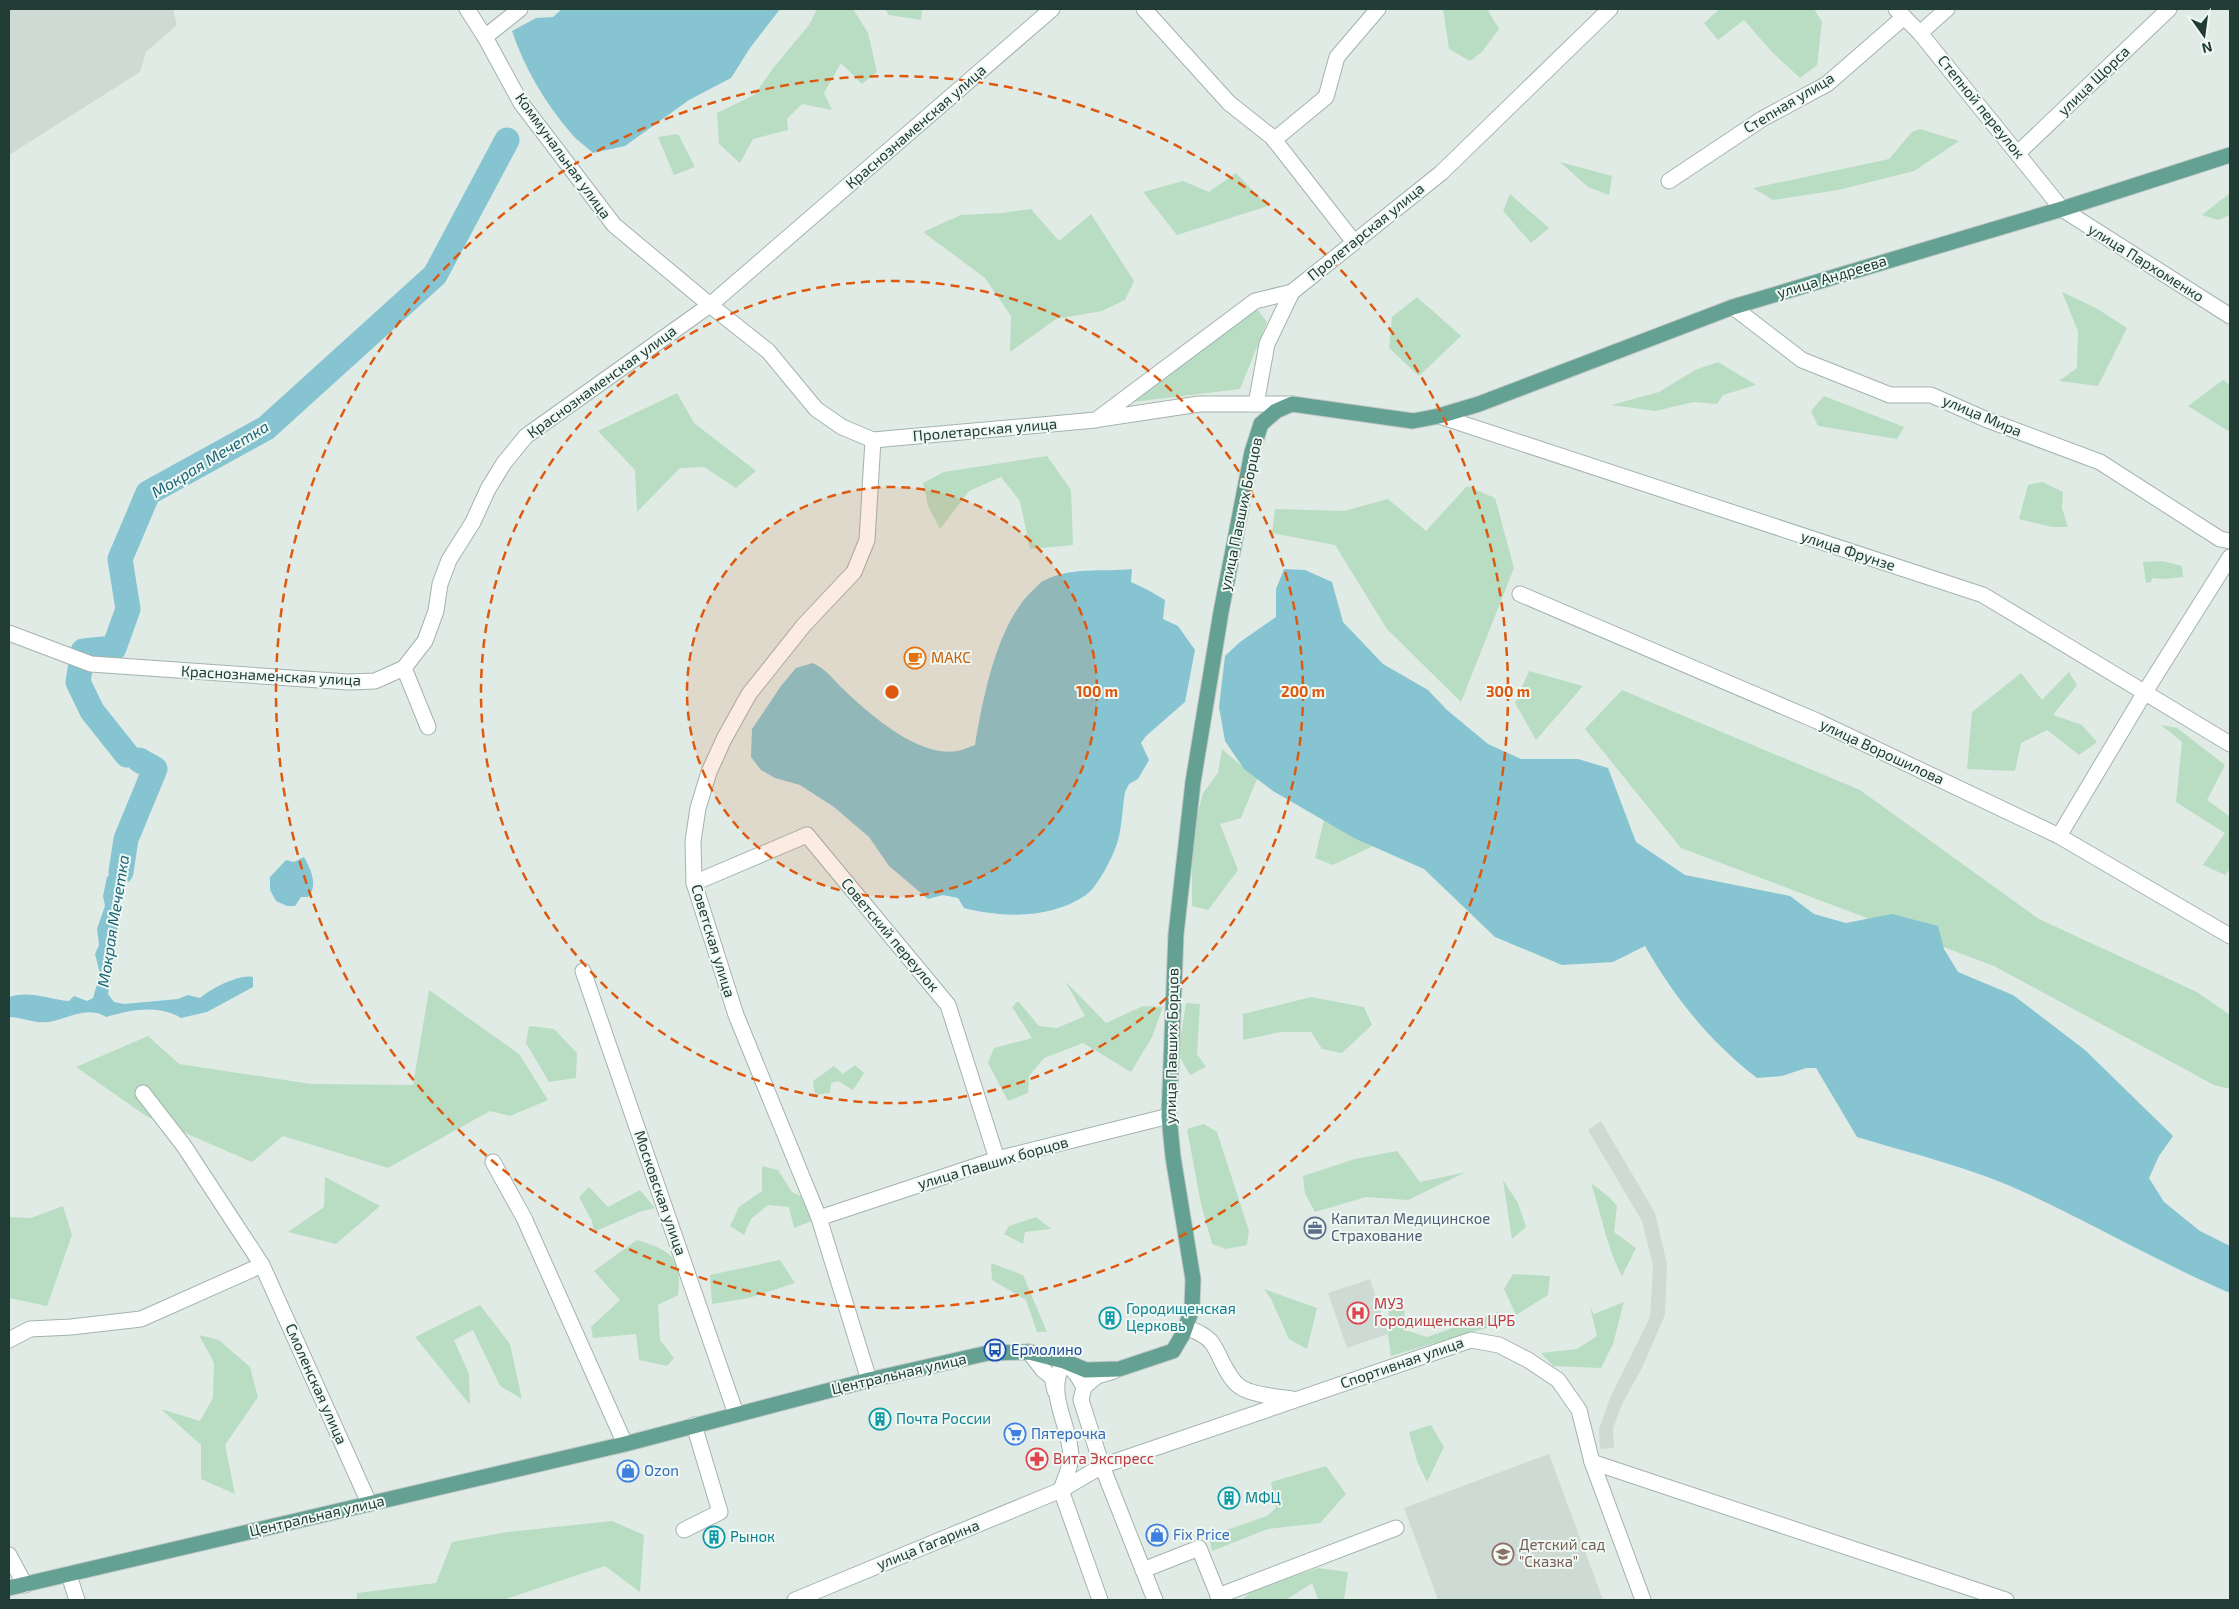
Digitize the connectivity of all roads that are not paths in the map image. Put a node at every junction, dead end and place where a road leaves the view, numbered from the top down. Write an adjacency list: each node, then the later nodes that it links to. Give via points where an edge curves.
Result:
1 (467, 9): 11 (street, Коммунальная улица)
2 (520, 9): 11 (street)
3 (1052, 9): 19 (street, Краснознаменская улица)
4 (1144, 9): 12 (street, via 1229,103)
5 (1378, 9): 12 (street, via 1337,57 1326,96)
6 (1610, 9): 17 (street, Пролетарская улица, via 1440,173)
7 (1947, 9): 10 (street)
8 (2169, 9): 13 (street, улица Щорса)
9 (1900, 13): 10 (street, Степной переулок); 15 (street, Степная улица, via 1827,84 1762,119)
10 (1920, 33): 13 (street, Степной переулок)
11 (485, 37): 19 (street, Коммунальная улица, via 521,103 614,225)
12 (1274, 140): 17 (street)
13 (2018, 153): 16 (street, Степной переулок)
14 (2230, 155): 16 (main road, улица Андреева)
15 (1669, 181)
16 (2062, 209): 20 (main road, улица Андреева); 21 (street, улица Пархоменко)
17 (1354, 242): 18 (street, Пролетарская улица)
18 (1292, 292): 22 (street, via 1267,344); 25 (street, Пролетарская улица, via 1255,301)
19 (710, 305): 26 (street, Коммунальная улица, via 768,351 816,409 842,427); 31 (street, Краснознаменская улица, via 526,436 504,463 449,560 425,641)
20 (1732, 307): 24 (main road, улица Андреева, via 1479,404); 27 (street, улица Мира, via 1802,360 1890,395 1931,395 2100,462 2220,539)
21 (2230, 316)
22 (1256, 404): 23 (street, Пролетарская улица); 25 (street, Пролетарская улица, via 1198,404)
23 (1292, 404): 24 (main road, улица Андреева, via 1413,421); 40 (main road, улица Павших Борцов, via 1276,411 1261,424 1252,452 1221,612 1193,782 1176,934)
24 (1439, 416): 32 (street, улица Фрунзе, via 1983,595)
25 (1096, 420): 26 (street, Пролетарская улица)
26 (873, 440): 36 (street, Советская улица, via 867,540 854,572 775,660 749,694 724,739 698,808 693,841)
27 (2230, 540)
28 (2230, 557): 32 (street)
29 (1520, 594): 35 (street, улица Ворошилова, via 1817,721)
30 (9, 633): 31 (street, Краснознаменская улица, via 91,664 348,682 375,682)
31 (404, 668): 33 (street)
32 (2144, 692): 34 (street, улица Фрунзе); 35 (street)
33 (428, 727)
34 (2230, 744)
35 (2059, 836): 37 (street, улица Ворошилова)
36 (694, 882): 41 (street, Советский переулок, via 807,834 948,1005); 43 (street, Советская улица, via 736,1015)
37 (2230, 936)
38 (583, 971): 55 (street, Московская улица)
39 (143, 1093): 44 (street, Смоленская улица, via 184,1146)
40 (1169, 1116): 41 (street, улица Павших борцов); 45 (main road, улица Павших Борцов, via 1193,1279 1192,1309)
41 (997, 1159): 43 (street, улица Павших борцов)
42 (493, 1162): 57 (street, via 524,1218)
43 (819, 1218): 51 (street, Советская улица)
44 (262, 1265): 46 (street, via 141,1319 30,1329); 61 (street, Смоленская улица)
45 (1186, 1327): 47 (main road, улица Павших Борцов); 54 (street, via 1212,1342 1239,1387 1267,1396)
46 (9, 1340)
47 (1173, 1351): 50 (main road, Центральная улица)
48 (1029, 1352): 49 (main road, Центральная улица); 51 (main road, Центральная улица, via 988,1353); 53 (street, via 1052,1376)
49 (1064, 1361): 50 (main road, Центральная улица, via 1086,1370); 52 (street); 53 (street, via 1058,1372)
50 (1119, 1369): 52 (street, via 1097,1376)
51 (869, 1380): 55 (main road, Центральная улица)
52 (1084, 1387): 59 (street, via 1081,1400)
53 (1056, 1392): 60 (street, via 1069,1438 1071,1459)
54 (1296, 1399): 58 (street, Спортивная улица, via 1471,1340 1499,1345 1558,1380 1580,1410); 59 (street, Спортивная улица)
55 (736, 1414): 56 (main road, Центральная улица)
56 (694, 1425): 57 (main road, Центральная улица); 63 (street, via 720,1512)
57 (625, 1444): 61 (main road, Центральная улица)
58 (1592, 1462): 74 (street, Спортивная улица); 75 (street)
59 (1102, 1466): 60 (street, улица Гагарина); 65 (street)
60 (1061, 1490): 71 (street, улица Гагарина); 72 (street)
61 (369, 1503): 66 (main road, Центральная улица)
62 (1396, 1528): 69 (street)
63 (684, 1530)
64 (9, 1555): 67 (street)
65 (1143, 1570): 69 (street, via 1199,1548); 73 (street)
66 (69, 1574): 67 (main road, Центральная улица); 70 (street)
67 (24, 1585): 68 (main road, Центральная улица)
68 (9, 1588)
69 (1219, 1598)
70 (77, 1600)
71 (795, 1600)
72 (1100, 1600)
73 (1155, 1600)
74 (1643, 1600)
75 (2006, 1600)

